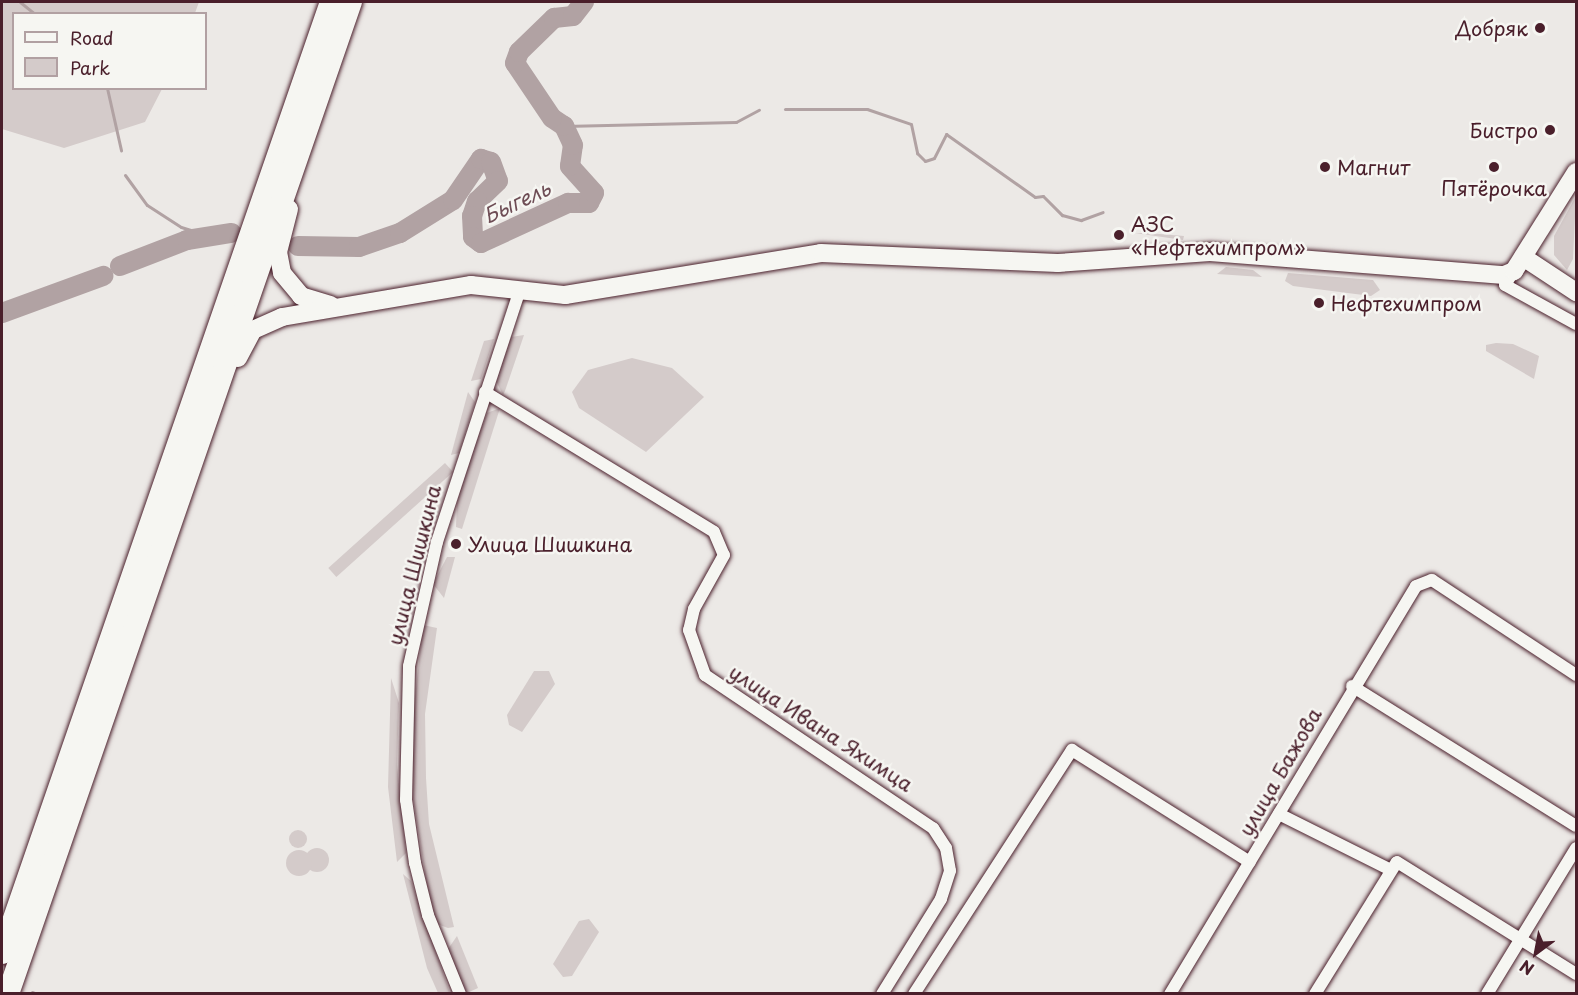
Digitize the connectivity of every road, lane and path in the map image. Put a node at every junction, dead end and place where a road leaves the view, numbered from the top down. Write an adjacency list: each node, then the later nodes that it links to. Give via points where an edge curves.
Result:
1 (331, 2): 20 (highway)
2 (351, 2): 3 (highway)
3 (311, 118): 8 (street, via 278,252 282,273 301,296); 11 (highway)
4 (1576, 172): 5 (street)
5 (1514, 271): 6 (street); 7 (street, via 1485,276 1210,252 1130,254 1059,263 821,253 565,296); 9 (street)
6 (1576, 292)
7 (519, 293): 8 (street, via 471,285); 10 (street, улица Шишкина)
8 (348, 307): 11 (street, via 282,317 253,330)
9 (1576, 324)
10 (485, 392): 23 (street, улица Шишкина, via 422,596 409,666 404,735 415,863 428,915); 24 (street, улица Ивана Яхимца, via 714,532 724,555 694,609 689,630 705,675 933,828 946,848 950,871 941,899)
11 (205, 424): 22 (highway)
12 (1576, 675): 13 (street, улица Бажова, via 1432,580 1416,586)
13 (1352, 686): 14 (street, улица Бажова); 15 (street)
14 (1279, 814): 17 (street, улица Бажова); 18 (street)
15 (1576, 826)
16 (1576, 848): 19 (street)
17 (1250, 862): 25 (street, via 1072,750); 26 (street, улица Бажова)
18 (1394, 866): 19 (street); 27 (street)
19 (1521, 939): 21 (street); 28 (street)
20 (2, 953)
21 (1576, 974)
22 (8, 993)
23 (460, 993)
24 (882, 993)
25 (914, 993)
26 (1170, 993)
27 (1315, 993)
28 (1487, 993)

